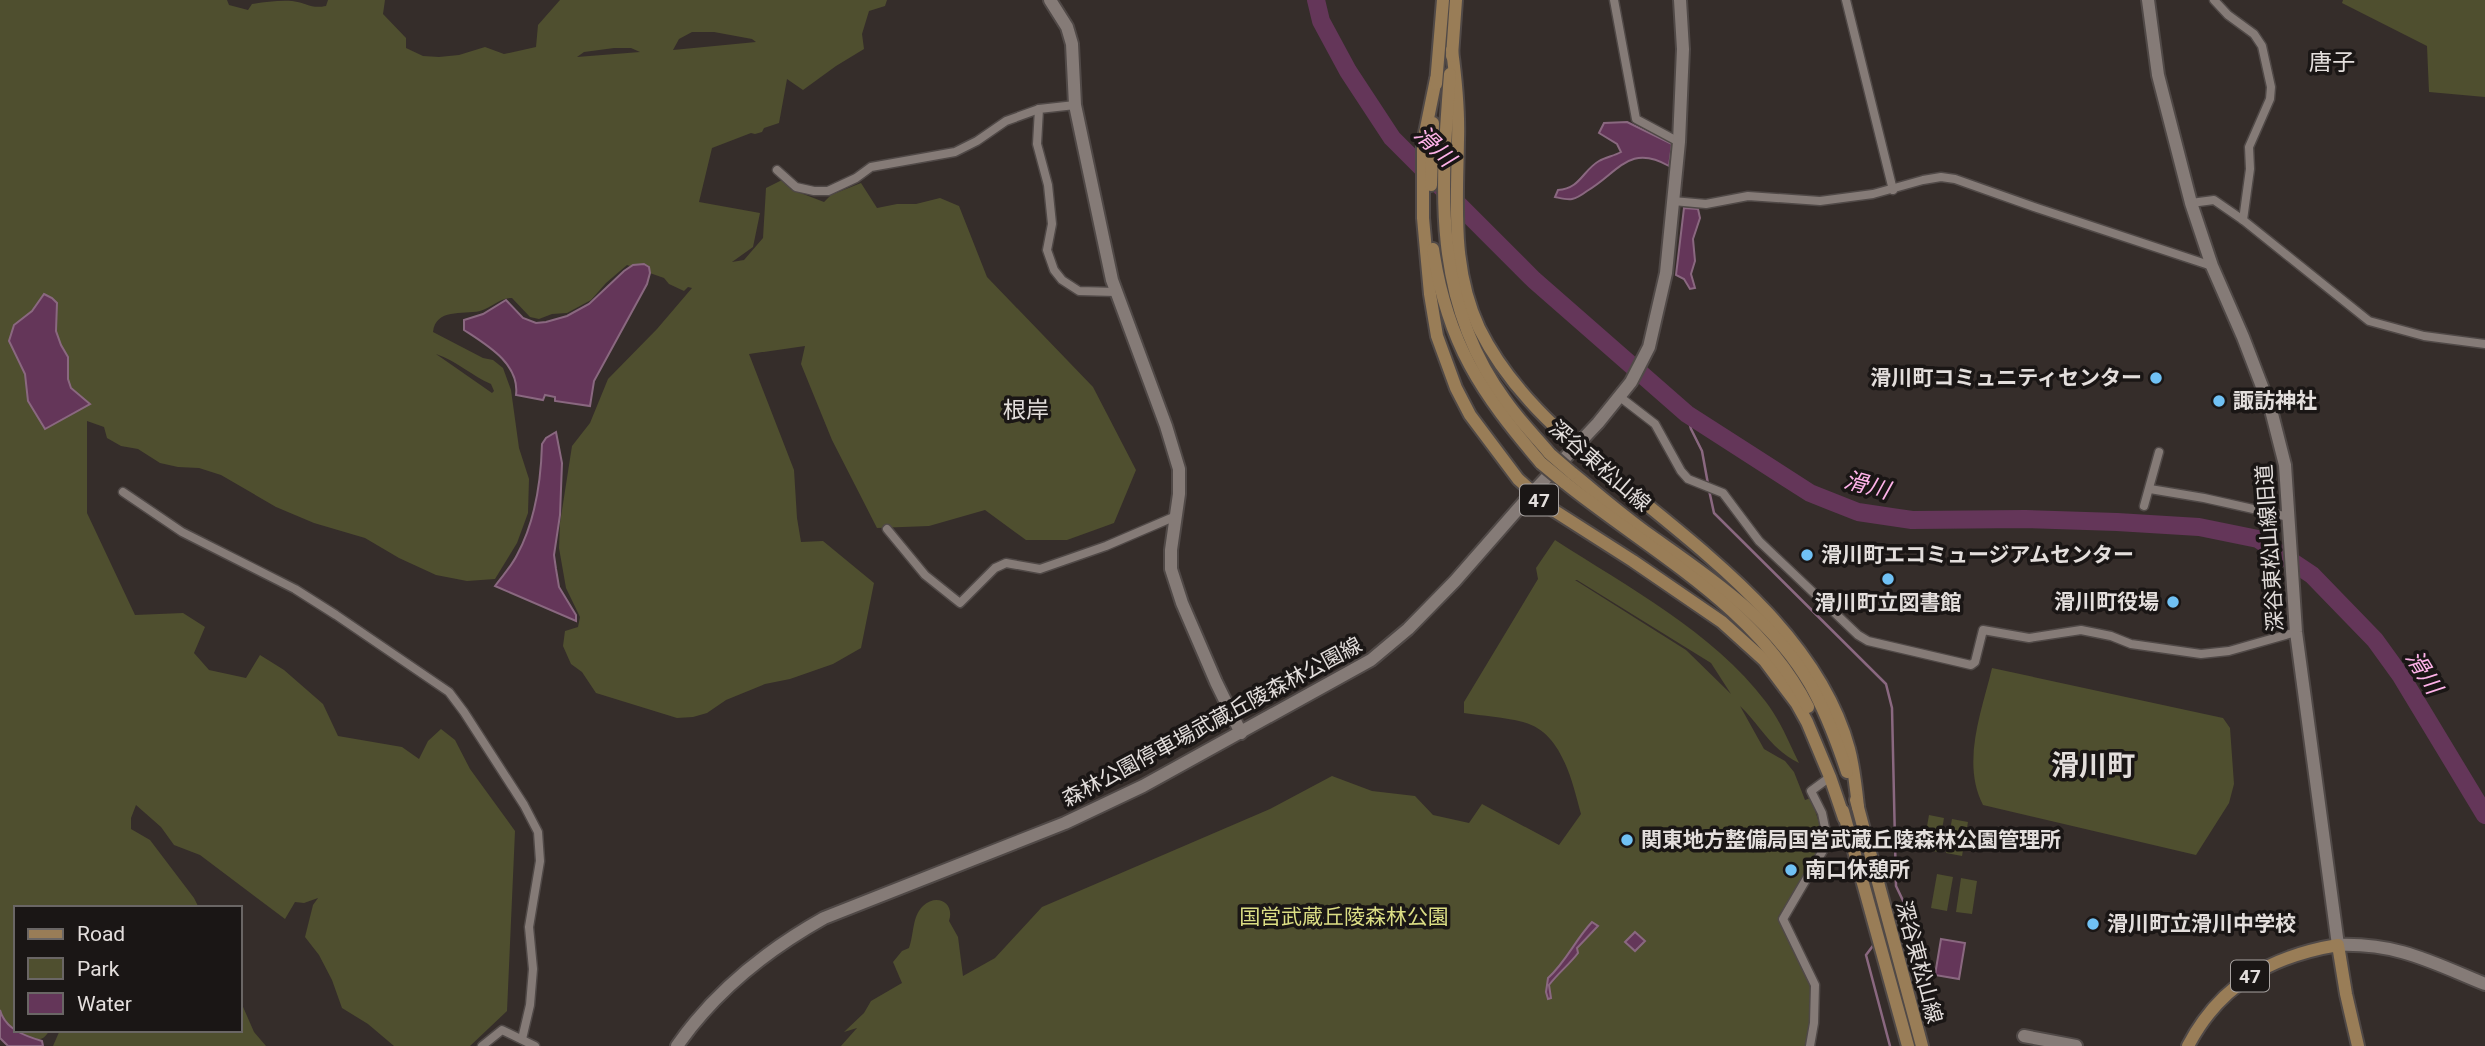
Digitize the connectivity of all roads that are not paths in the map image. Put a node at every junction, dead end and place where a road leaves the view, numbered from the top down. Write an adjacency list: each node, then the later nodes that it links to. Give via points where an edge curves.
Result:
1 (1049, 0): 11 (street, via 1068,27)
2 (1443, 0): 10 (main road, 深谷東松山線 / 47)
3 (1456, 0): 9 (main road, 深谷東松山線 / 47)
4 (1614, 0): 13 (street, via 1636,119)
5 (1680, 0): 13 (street, 森林公園停車場武蔵丘陵森林公園線)
6 (1846, 0): 15 (street)
7 (2148, 0): 17 (street, 深谷東松山線旧道, via 2158,75)
8 (2214, 0): 18 (street, via 2262,46 2271,87 2249,147)
9 (1452, 50): 23 (main road, 深谷東松山線 / 47, via 1458,89 1457,249 1479,327 1497,359); 25 (main road, 深谷東松山線 / 47, via 1444,211 1447,257 1457,299 1483,365)
10 (1436, 79): 25 (main road, 深谷東松山線 / 47, via 1432,239 1449,321 1480,387 1504,420); 29 (main road, 深谷東松山線 / 47, via 1423,143 1423,219 1437,335 1470,415)
11 (1075, 105): 12 (street); 20 (street)
12 (1039, 110): 14 (street, via 1006,121 955,152 871,167 828,191 796,187); 20 (street, via 1037,144 1048,185 1052,224 1048,250 1054,270 1079,291)
13 (1679, 142): 16 (street, 森林公園停車場武蔵丘陵森林公園線)
14 (778, 170)
15 (1893, 190): 16 (street, via 1820,201 1748,196 1706,204); 19 (street, via 1923,180 1955,178)
16 (1673, 201): 22 (street, 森林公園停車場武蔵丘陵森林公園線, via 1666,273 1649,346)
17 (2191, 203): 18 (street, via 2214,200); 19 (street, 深谷東松山線旧道)
18 (2243, 220): 21 (street, via 2369,321 2424,336)
19 (2212, 266): 32 (street, 深谷東松山線旧道, via 2272,410 2285,465)
20 (1116, 292): 31 (street, via 1173,447 1178,469)
21 (2485, 344)
22 (1623, 392): 23 (street, 森林公園停車場武蔵丘陵森林公園線); 34 (street, via 1655,424 1688,479 1723,493 1759,541 1868,641 1971,665 1983,630 2021,638 2081,630 2131,644 2201,654)
23 (1576, 448): 29 (street, 森林公園停車場武蔵丘陵森林公園線); 37 (main road, 深谷東松山線 / 47, via 1741,586 1794,645 1839,722 1849,748)
24 (2158, 452): 27 (street)
25 (1546, 458): 26 (main road, 深谷東松山線 / 47, bridge)
26 (1568, 478): 37 (main road, 深谷東松山線 / 47, via 1710,576 1781,643 1821,705); 38 (main road, 深谷東松山線 / 47, via 1759,636 1795,684 1819,730 1840,791)
27 (2150, 489): 30 (street); 32 (street)
28 (123, 492): 42 (street, via 182,532 336,615 449,692 464,712 538,832 540,861 529,927 533,969)
29 (1532, 494): 35 (street, 森林公園停車場武蔵丘陵森林公園線, via 1455,581 1371,660); 36 (main road, 深谷東松山線 / 47, via 1722,622 1752,648 1797,704)
30 (2144, 506)
31 (1176, 516): 33 (street, via 1040,569 1006,563 960,603 925,575); 35 (street, via 1171,550 1175,584)
32 (2289, 517): 34 (street, 深谷東松山線旧道)
33 (887, 529)
34 (2296, 632): 39 (street, 深谷東松山線旧道)
35 (1241, 733): 45 (street, 森林公園停車場武蔵丘陵森林公園線, via 1065,824 824,918 789,937 722,992)
36 (1830, 777): 38 (main road, 深谷東松山線 / 47); 46 (street, via 1811,791 1828,842 1783,919 1815,985)
37 (1858, 807): 48 (main road, 深谷東松山線 / 47)
38 (1844, 818): 47 (main road, 深谷東松山線 / 47)
39 (2338, 945): 40 (street, via 2397,949); 50 (main road, 47, via 2291,955 2252,974 2216,1004); 51 (main road)
40 (2485, 984)
41 (2024, 1036): 49 (street)
42 (522, 1039): 43 (street, via 502,1030); 44 (street)
43 (482, 1046)
44 (535, 1046)
45 (677, 1046)
46 (1810, 1046)
47 (1908, 1046)
48 (1922, 1046)
49 (2076, 1046)
50 (2189, 1046)
51 (2358, 1046)

